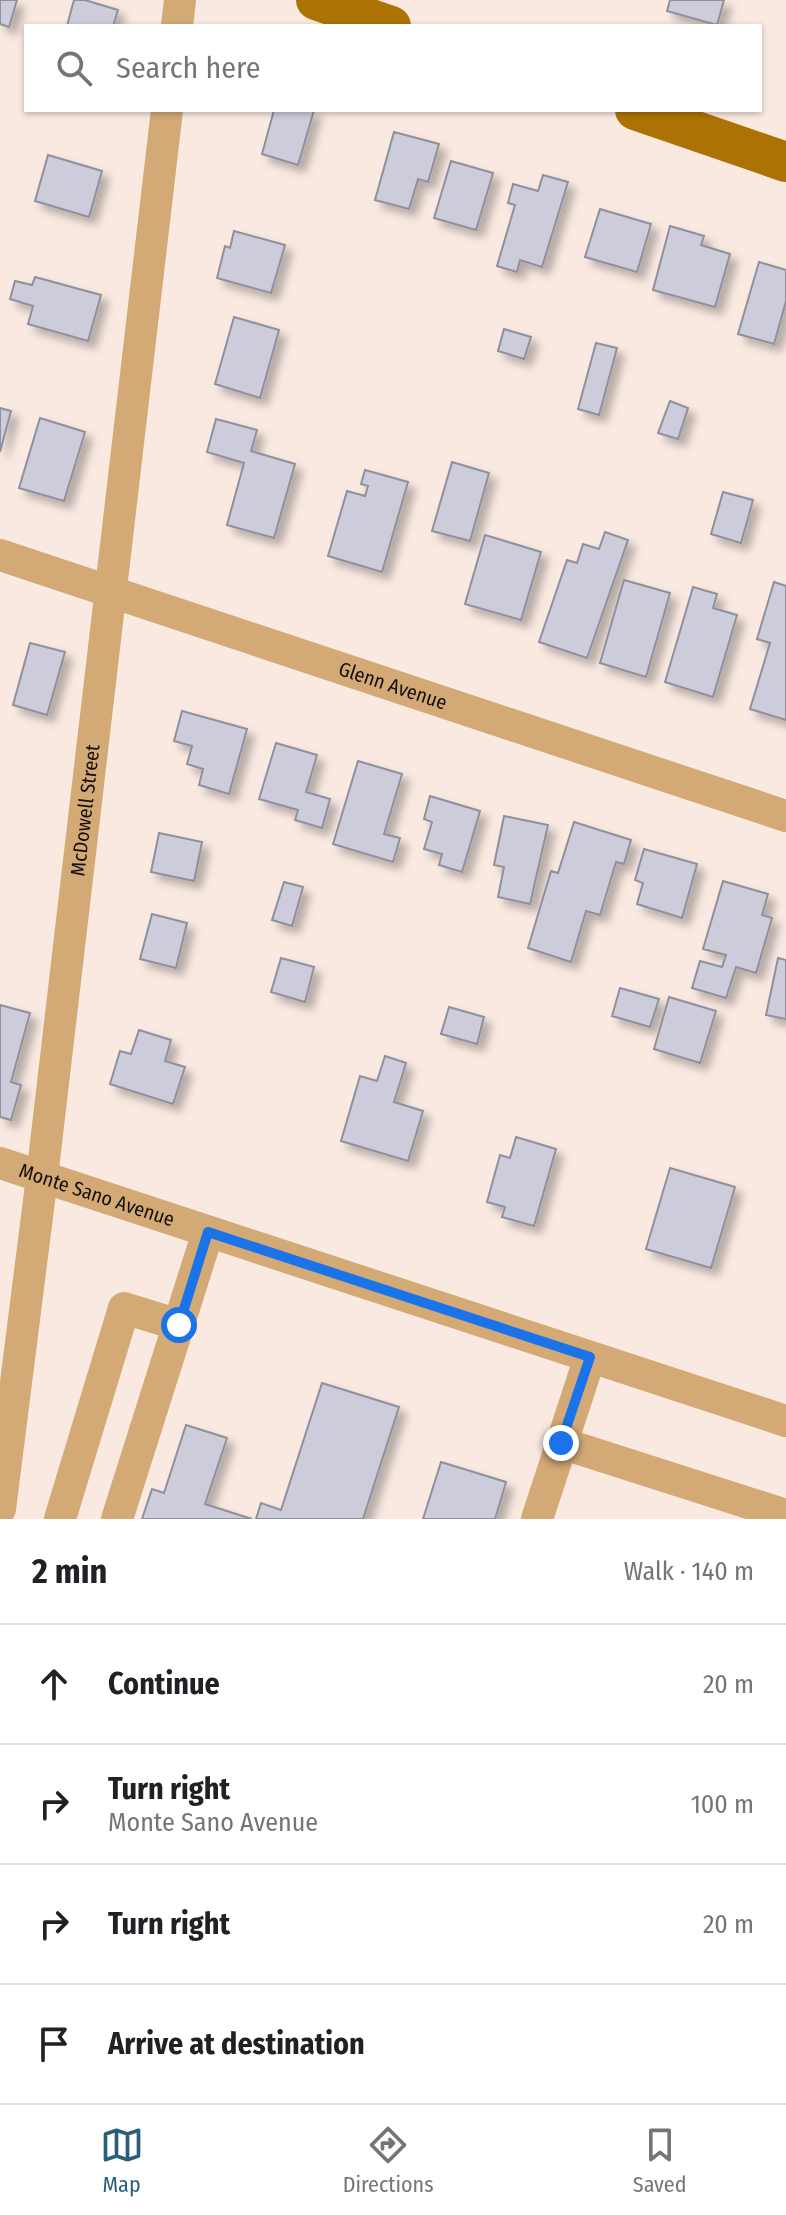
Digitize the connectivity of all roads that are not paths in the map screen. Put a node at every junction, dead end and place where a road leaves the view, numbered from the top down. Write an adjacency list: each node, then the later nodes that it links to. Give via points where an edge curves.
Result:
1 (180, 0): 3 (street)
2 (316, 0): 4 (main road)
3 (177, 24)
4 (385, 24)
5 (167, 112): 9 (street, McDowell Street)
6 (641, 112): 7 (main road)
7 (786, 162)
8 (0, 555): 9 (street, Glenn Avenue)
9 (111, 591): 10 (street, Glenn Avenue); 12 (street, McDowell Street)
10 (786, 816)
11 (0, 1163): 12 (street, Monte Sano Avenue)
12 (42, 1177): 13 (street, Monte Sano Avenue); 17 (street, McDowell Street)
13 (208, 1232): 14 (street); 15 (street, Monte Sano Avenue)
14 (179, 1325): 22 (street, via 124,1308); 23 (street)
15 (590, 1357): 16 (street, Monte Sano Avenue); 18 (street)
16 (786, 1421)
17 (5, 1429): 19 (street, McDowell Street)
18 (561, 1443): 20 (street); 21 (street)
19 (0, 1509)
20 (786, 1515)
21 (547, 1516)
22 (60, 1519)
23 (117, 1519)

